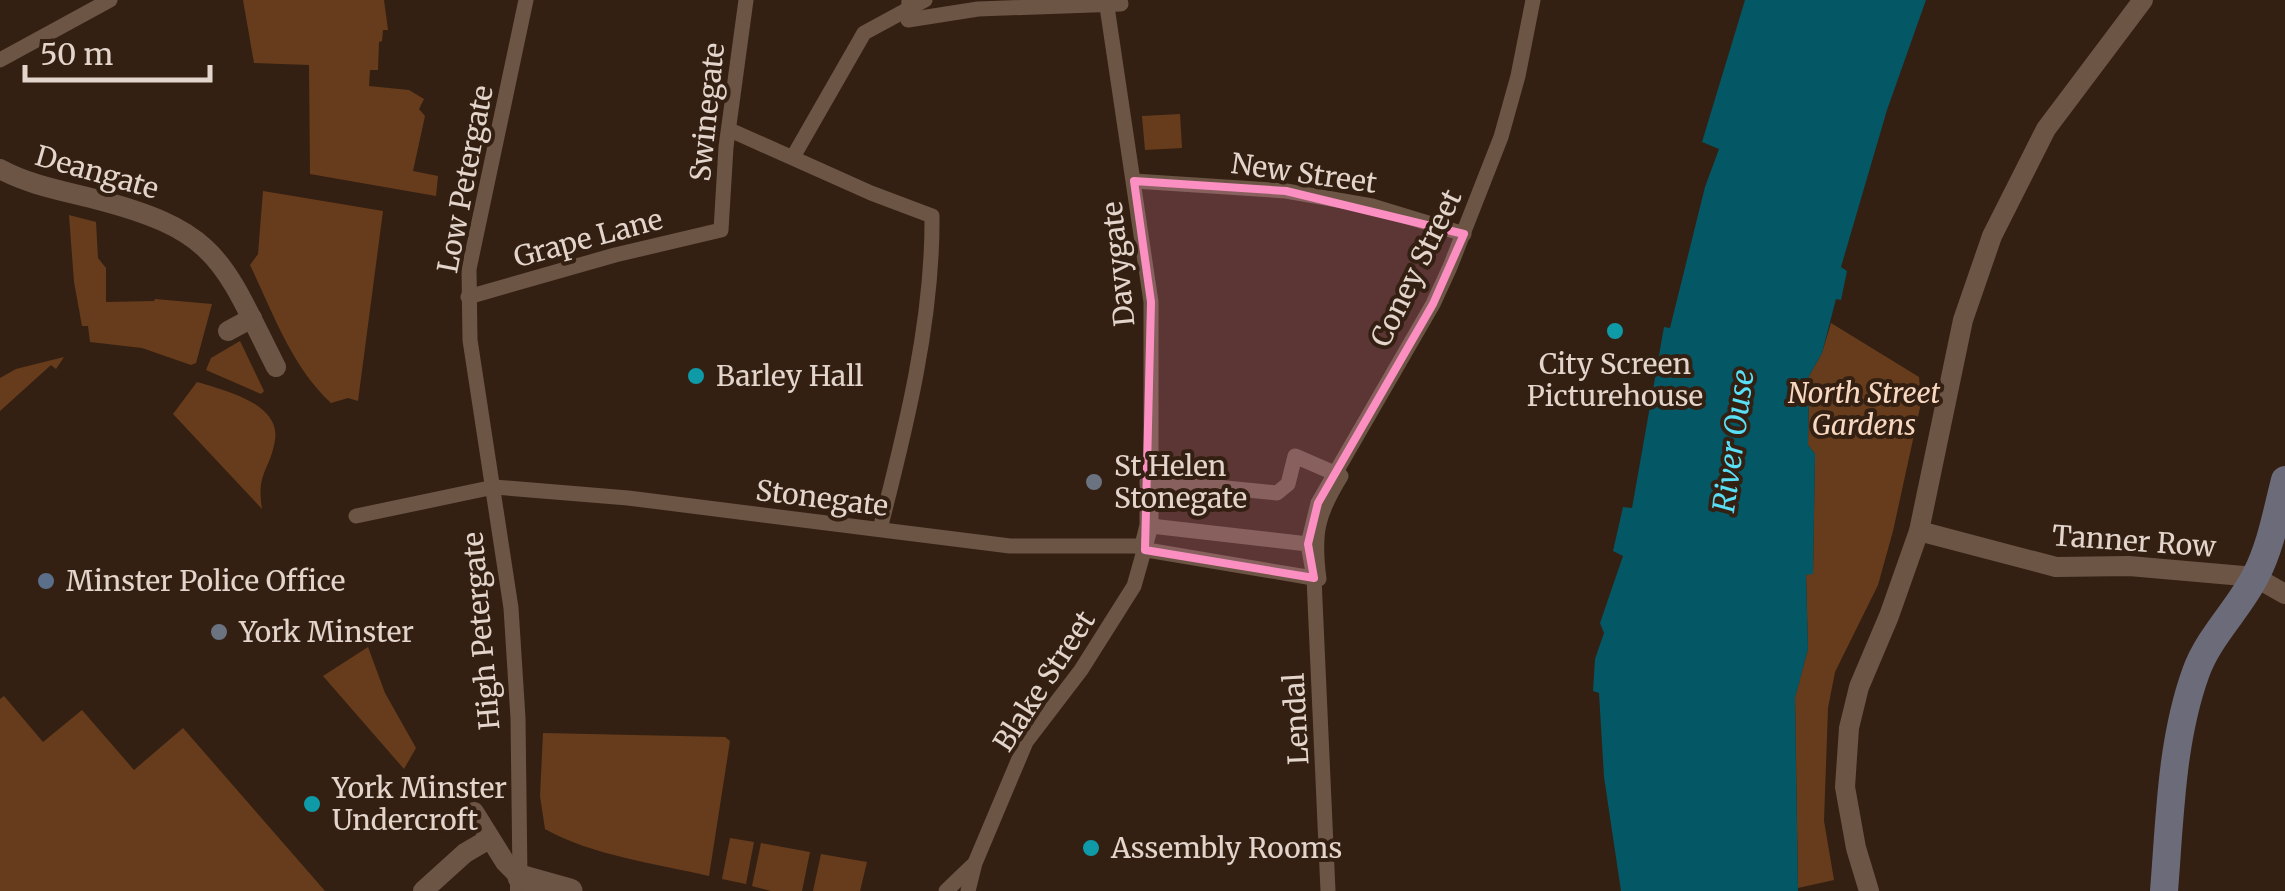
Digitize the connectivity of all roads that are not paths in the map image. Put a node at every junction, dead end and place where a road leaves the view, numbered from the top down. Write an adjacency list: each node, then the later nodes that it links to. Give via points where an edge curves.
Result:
1 (110, 0): 9 (street)
2 (526, 0): 16 (street, Low Petergate, via 478,220)
3 (746, 0): 10 (street, Swinegate)
4 (925, 0): 8 (street)
5 (1533, 0): 15 (street, Coney Street, via 1501,137)
6 (2143, 0): 27 (street, via 2046,128 1992,236 1963,320)
7 (1111, 2): 8 (street, via 908,20); 13 (street, Davygate)
8 (908, 5): 11 (street, via 864,34)
9 (0, 60)
10 (730, 130): 11 (street); 14 (street, Swinegate)
11 (793, 157): 26 (street, via 932,216 933,261 915,374)
12 (0, 170): 17 (street, Deangate, via 147,212 187,231 228,273)
13 (1134, 181): 15 (street, New Street, via 1286,191 1372,206); 21 (street, Davygate, via 1152,302)
14 (721, 230): 16 (street, Grape Lane)
15 (1464, 234): 20 (street, Coney Street, via 1433,304)
16 (468, 298): 23 (street, Low Petergate)
17 (252, 318): 18 (street); 19 (street, Deangate)
18 (228, 330)
19 (276, 367)
20 (1336, 473): 21 (street, via 1296,456 1280,493); 29 (street, Coney Street, via 1318,503); 33 (street, via 1341,476 1323,506 1314,546 1319,579)
21 (1151, 480): 25 (street, Davygate); 30 (street)
22 (2285, 480): 32 (main road)
23 (494, 487): 24 (street, Stonegate); 26 (street, Stonegate); 38 (street, High Petergate, via 511,608)
24 (356, 516)
25 (1150, 526): 28 (street); 30 (street, Blake Street)
26 (880, 529): 30 (street, Stonegate, via 1010,546)
27 (1919, 532): 32 (street, Tanner Row, via 2056,567); 44 (street, via 1849,728 1846,788)
28 (1231, 535): 29 (street); 31 (street)
29 (1308, 544): 33 (street, Lendal)
30 (1144, 547): 31 (street, Stonegate); 37 (street, Blake Street, via 1134,586 1026,742)
31 (1228, 564): 33 (street, Stonegate)
32 (2255, 577): 34 (street, Tanner Row); 45 (main road, via 2196,671 2178,739)
33 (1314, 578): 43 (street, Lendal)
34 (2285, 594)
35 (474, 812): 36 (street)
36 (489, 839): 38 (street); 39 (street)
37 (975, 863): 41 (street, Blake Street); 42 (street, Blake Street)
38 (520, 884): 40 (street)
39 (423, 891)
40 (570, 891)
41 (946, 891)
42 (968, 891)
43 (1328, 891)
44 (1869, 891)
45 (2164, 891)

